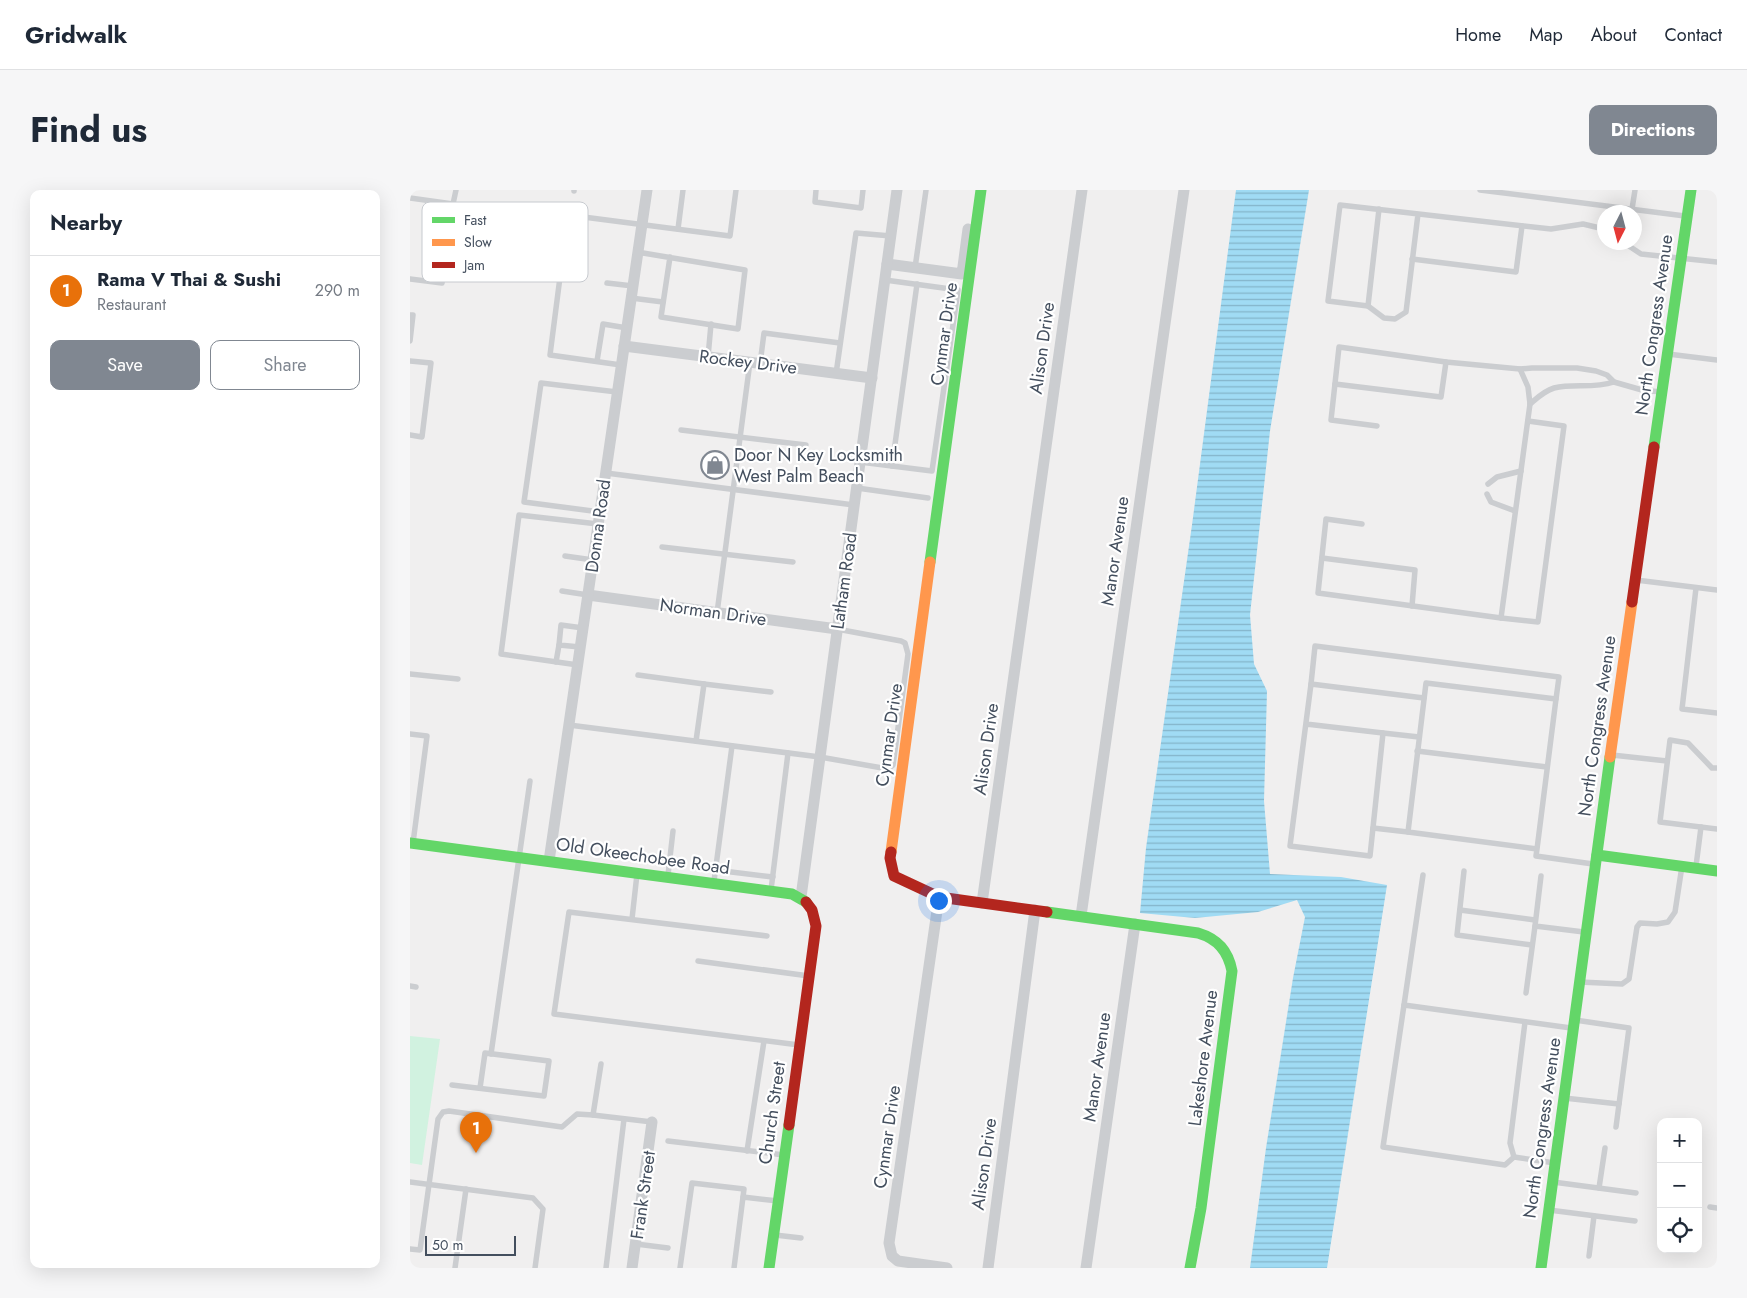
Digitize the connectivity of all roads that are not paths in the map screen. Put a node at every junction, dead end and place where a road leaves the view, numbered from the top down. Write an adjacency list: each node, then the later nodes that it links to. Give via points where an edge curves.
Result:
1 (647, 190): 24 (street, Donna Road)
2 (683, 190): 27 (lane)
3 (736, 190): 27 (lane, via 730,236)
4 (816, 190): 5 (lane, via 815,202 861,208)
5 (863, 190)
6 (897, 190): 28 (street, Latham Road)
7 (926, 190): 36 (lane)
8 (974, 190): 36 (street, via 962,274)
9 (981, 190): 154 (street, Cynmar Drive, via 890,858 894,876)
10 (1082, 190): 155 (street, Alison Drive)
11 (1184, 190): 158 (street, Manor Avenue)
12 (1480, 190): 17 (lane)
13 (1635, 190): 18 (lane)
14 (1691, 190): 22 (street, North Congress Avenue)
15 (410, 198): 16 (lane)
16 (439, 202)
17 (1600, 205)
18 (1633, 205)
19 (1379, 209): 21 (lane); 44 (lane); 44 (lane, via 1340,204 1328,301)
20 (1642, 210): 22 (lane)
21 (1418, 214): 25 (lane); 32 (lane)
22 (1687, 216): 33 (street, North Congress Avenue)
23 (588, 217): 24 (lane)
24 (642, 224): 27 (lane); 30 (street, Donna Road)
25 (1522, 226): 26 (lane, via 1551,230 1583,224); 32 (lane, via 1516,272)
26 (1597, 227)
27 (678, 229)
28 (891, 236): 35 (street, Latham Road); 49 (lane, via 856,232)
29 (1635, 250): 33 (lane, via 1641,254)
30 (638, 252): 31 (lane); 41 (street, Donna Road)
31 (670, 257): 43 (lane); 46 (lane, via 745,270 738,329)
32 (1412, 258): 44 (lane, via 1406,312 1395,319 1384,318)
33 (1682, 259): 34 (lane); 51 (street, North Congress Avenue)
34 (1717, 262)
35 (887, 264): 36 (street); 37 (street, Latham Road)
36 (916, 268)
37 (885, 280): 40 (lane); 61 (street, Latham Road)
38 (559, 282): 55 (lane, via 550,355)
39 (607, 283): 41 (lane)
40 (917, 284): 74 (lane); 74 (lane, via 958,290 932,471)
41 (633, 286): 42 (street, Donna Road)
42 (631, 298): 43 (lane); 47 (street, Donna Road)
43 (663, 302): 46 (lane, via 661,317)
44 (1368, 306)
45 (410, 315): 48 (lane, via 413,316)
46 (711, 324): 52 (lane)
47 (627, 328): 50 (street, Donna Road); 55 (lane, via 603,324)
48 (410, 341)
49 (840, 343): 57 (lane, via 764,333); 60 (lane)
50 (624, 346): 52 (street, Rockey Drive); 58 (street, Donna Road)
51 (1668, 354): 53 (lane); 65 (street, North Congress Avenue)
52 (708, 357): 57 (street, Rockey Drive)
53 (1717, 360)
54 (410, 361): 70 (lane, via 432,363 422,437)
55 (597, 362): 58 (lane)
56 (1446, 362): 59 (lane); 63 (lane, via 1441,397); 63 (lane, via 1339,347)
57 (755, 363): 60 (street, Rockey Drive); 71 (lane)
58 (621, 365): 64 (street, Donna Road)
59 (1520, 369): 62 (lane, via 1577,368 1596,371); 66 (lane, via 1528,386)
60 (836, 374): 61 (street, Rockey Drive)
61 (872, 378): 73 (street, Latham Road)
62 (1614, 382): 65 (lane); 66 (lane, via 1601,386 1553,388)
63 (1335, 384): 68 (lane, via 1331,420)
64 (617, 392): 76 (street, Donna Road); 84 (lane, via 541,383 524,502)
65 (1662, 392): 93 (street, North Congress Avenue)
66 (1530, 404): 67 (lane)
67 (1528, 421): 75 (lane); 100 (lane, via 1564,426 1538,622)
68 (1377, 426)
69 (681, 430): 71 (lane)
70 (410, 435)
71 (740, 437): 72 (lane); 79 (lane)
72 (806, 446)
73 (860, 462): 74 (lane); 78 (street, Latham Road)
74 (892, 466)
75 (1521, 471): 77 (lane, via 1497,477); 83 (lane)
76 (606, 472): 79 (lane); 84 (street, Donna Road)
77 (1488, 484)
78 (857, 488): 81 (lane); 82 (street, Latham Road)
79 (733, 489): 82 (lane); 88 (lane)
80 (1487, 494): 83 (lane, via 1491,502)
81 (928, 498)
82 (854, 505): 102 (street, Latham Road)
83 (1515, 511): 100 (lane)
84 (600, 512): 85 (street, Donna Road)
85 (598, 524): 91 (street, Donna Road); 105 (lane, via 519,515 501,654)
86 (1362, 524): 90 (lane, via 1326,519)
87 (662, 547): 88 (lane)
88 (725, 554): 92 (lane); 99 (lane)
89 (565, 556): 91 (lane)
90 (1322, 558): 98 (lane, via 1415,570); 98 (lane, via 1318,593)
91 (593, 560): 97 (street, Donna Road)
92 (793, 562)
93 (1636, 580): 94 (lane); 125 (street, North Congress Avenue)
94 (1696, 588): 95 (lane); 115 (lane, via 1682,709)
95 (1717, 590)
96 (562, 592): 97 (lane)
97 (588, 595): 99 (street, Norman Drive); 101 (street, Donna Road)
98 (1412, 606): 100 (lane)
99 (717, 613): 102 (street, Norman Drive)
100 (1501, 618)
101 (583, 628): 103 (lane, via 561,625); 104 (street, Donna Road)
102 (837, 629): 126 (street, Latham Road); 126 (lane, via 901,641 908,654 906,673 891,767)
103 (559, 645): 104 (lane); 105 (lane)
104 (580, 648): 106 (street, Donna Road)
105 (556, 662): 106 (lane)
106 (578, 664): 117 (street, Donna Road)
107 (410, 674): 109 (lane)
108 (638, 675): 110 (lane)
109 (458, 679)
110 (704, 684): 112 (lane); 121 (lane)
111 (1311, 684): 113 (lane); 114 (lane, via 1315,646 1559,677); 116 (lane)
112 (771, 692)
113 (1424, 698): 114 (lane, via 1426,683); 120 (lane)
114 (1556, 699): 128 (lane)
115 (1717, 713)
116 (1306, 724): 118 (lane); 132 (lane, via 1290,846 1370,856)
117 (569, 725): 121 (lane); 140 (street, Donna Road)
118 (1384, 733): 120 (lane); 132 (lane)
119 (410, 734): 136 (lane, via 427,736)
120 (1419, 737): 123 (lane)
121 (696, 741): 122 (lane)
122 (732, 746): 124 (lane); 143 (lane)
123 (1417, 751): 128 (lane); 135 (lane)
124 (788, 753): 126 (lane); 149 (lane)
125 (1611, 755): 127 (lane); 139 (street, North Congress Avenue)
126 (820, 757): 153 (street, Latham Road)
127 (1667, 761): 129 (lane, via 1670,740 1688,743 1712,768); 131 (lane, via 1660,822)
128 (1547, 767): 137 (lane)
129 (1717, 768)
130 (530, 781): 138 (lane)
131 (1701, 827): 133 (lane); 142 (lane)
132 (1373, 828): 135 (lane)
133 (1717, 829)
134 (673, 831): 150 (lane)
135 (1408, 832): 137 (lane)
136 (412, 843): 138 (street, Old Okeechobee Road)
137 (1537, 849): 139 (lane, via 1536,856)
138 (519, 857): 140 (street, Old Okeechobee Road); 174 (lane)
139 (1596, 860): 141 (street); 162 (street, North Congress Avenue)
140 (549, 861): 146 (street, Old Okeechobee Road)
141 (1682, 866): 142 (street); 167 (lane, via 1675,912 1668,922 1640,923 1636,927 1629,979 1622,984)
142 (1696, 868): 145 (street)
143 (715, 870): 149 (lane); 151 (lane)
144 (1464, 871): 157 (lane)
145 (1717, 871)
146 (637, 873): 150 (street, Old Okeechobee Road); 159 (lane)
147 (1423, 875): 169 (lane)
148 (1542, 876): 160 (lane)
149 (772, 877): 152 (lane)
150 (668, 878): 151 (street, Old Okeechobee Road)
151 (713, 884): 152 (street, Old Okeechobee Road)
152 (771, 891): 153 (street, Old Okeechobee Road)
153 (801, 897): 166 (street, Church Street, via 816,917)
154 (939, 897): 155 (street); 216 (street, Cynmar Drive, via 889,1243 892,1256 898,1261)
155 (982, 903): 156 (street)
156 (1035, 910): 158 (street); 217 (street, Alison Drive)
157 (1460, 910): 160 (lane); 164 (lane, via 1457,935)
158 (1081, 916): 161 (street)
159 (632, 919): 163 (lane); 172 (lane, via 569,912 554,1014)
160 (1535, 923): 162 (lane); 164 (lane)
161 (1135, 924): 218 (street, Manor Avenue); 219 (street, Lakeshore Avenue, via 1207,935 1222,946 1232,971)
162 (1586, 932): 167 (street, North Congress Avenue)
163 (767, 936)
164 (1532, 945): 168 (lane)
165 (698, 961): 166 (lane)
166 (809, 976): 173 (street, Church Street)
167 (1580, 982): 171 (street, North Congress Avenue)
168 (1526, 993)
169 (1404, 1005): 170 (lane); 188 (lane, via 1383,1147 1505,1165)
170 (1524, 1022): 171 (lane); 188 (lane, via 1510,1143)
171 (1574, 1024): 178 (street, North Congress Avenue); 179 (lane, via 1629,1028)
172 (764, 1041): 173 (lane); 186 (lane)
173 (799, 1045): 187 (street, Church Street)
174 (491, 1054): 177 (lane, via 485,1053); 177 (lane, via 550,1062 544,1096)
175 (601, 1064): 180 (lane)
176 (452, 1085): 177 (lane)
177 (480, 1088)
178 (1564, 1098): 179 (lane); 189 (street, North Congress Avenue)
179 (1619, 1104): 183 (lane)
180 (594, 1115): 181 (lane); 192 (lane, via 577,1114 562,1127 442,1112 438,1119)
181 (624, 1119): 182 (lane); 211 (lane)
182 (652, 1122): 205 (street, Frank Street)
183 (1616, 1127)
184 (668, 1141): 186 (lane)
185 (1605, 1148): 193 (lane)
186 (746, 1151): 187 (lane)
187 (784, 1155): 197 (street, Church Street)
188 (1514, 1157): 189 (lane)
189 (1555, 1163): 191 (street, North Congress Avenue)
190 (410, 1182): 192 (lane)
191 (1553, 1182): 193 (lane); 200 (street, North Congress Avenue)
192 (429, 1184): 194 (lane); 207 (lane, via 420,1250)
193 (1599, 1188): 195 (lane)
194 (466, 1189): 209 (lane); 210 (lane, via 534,1198 543,1209)
195 (1636, 1193)
196 (743, 1197): 197 (lane); 213 (lane, via 744,1189 692,1183); 214 (lane)
197 (778, 1201): 203 (street, Church Street)
198 (1710, 1207): 199 (lane)
199 (1717, 1208)
200 (1549, 1210): 201 (lane); 220 (street, North Congress Avenue)
201 (1594, 1216): 202 (lane); 208 (lane)
202 (1635, 1221)
203 (773, 1234): 204 (lane); 215 (street, Church Street)
204 (801, 1238)
205 (636, 1244): 206 (lane); 212 (street, Frank Street)
206 (668, 1248)
207 (410, 1249)
208 (1589, 1256)
209 (455, 1268)
210 (535, 1268)
211 (606, 1268)
212 (632, 1268)
213 (680, 1268)
214 (734, 1268)
215 (769, 1268)
216 (947, 1268)
217 (988, 1268)
218 (1086, 1268)
219 (1190, 1268)
220 (1541, 1268)

